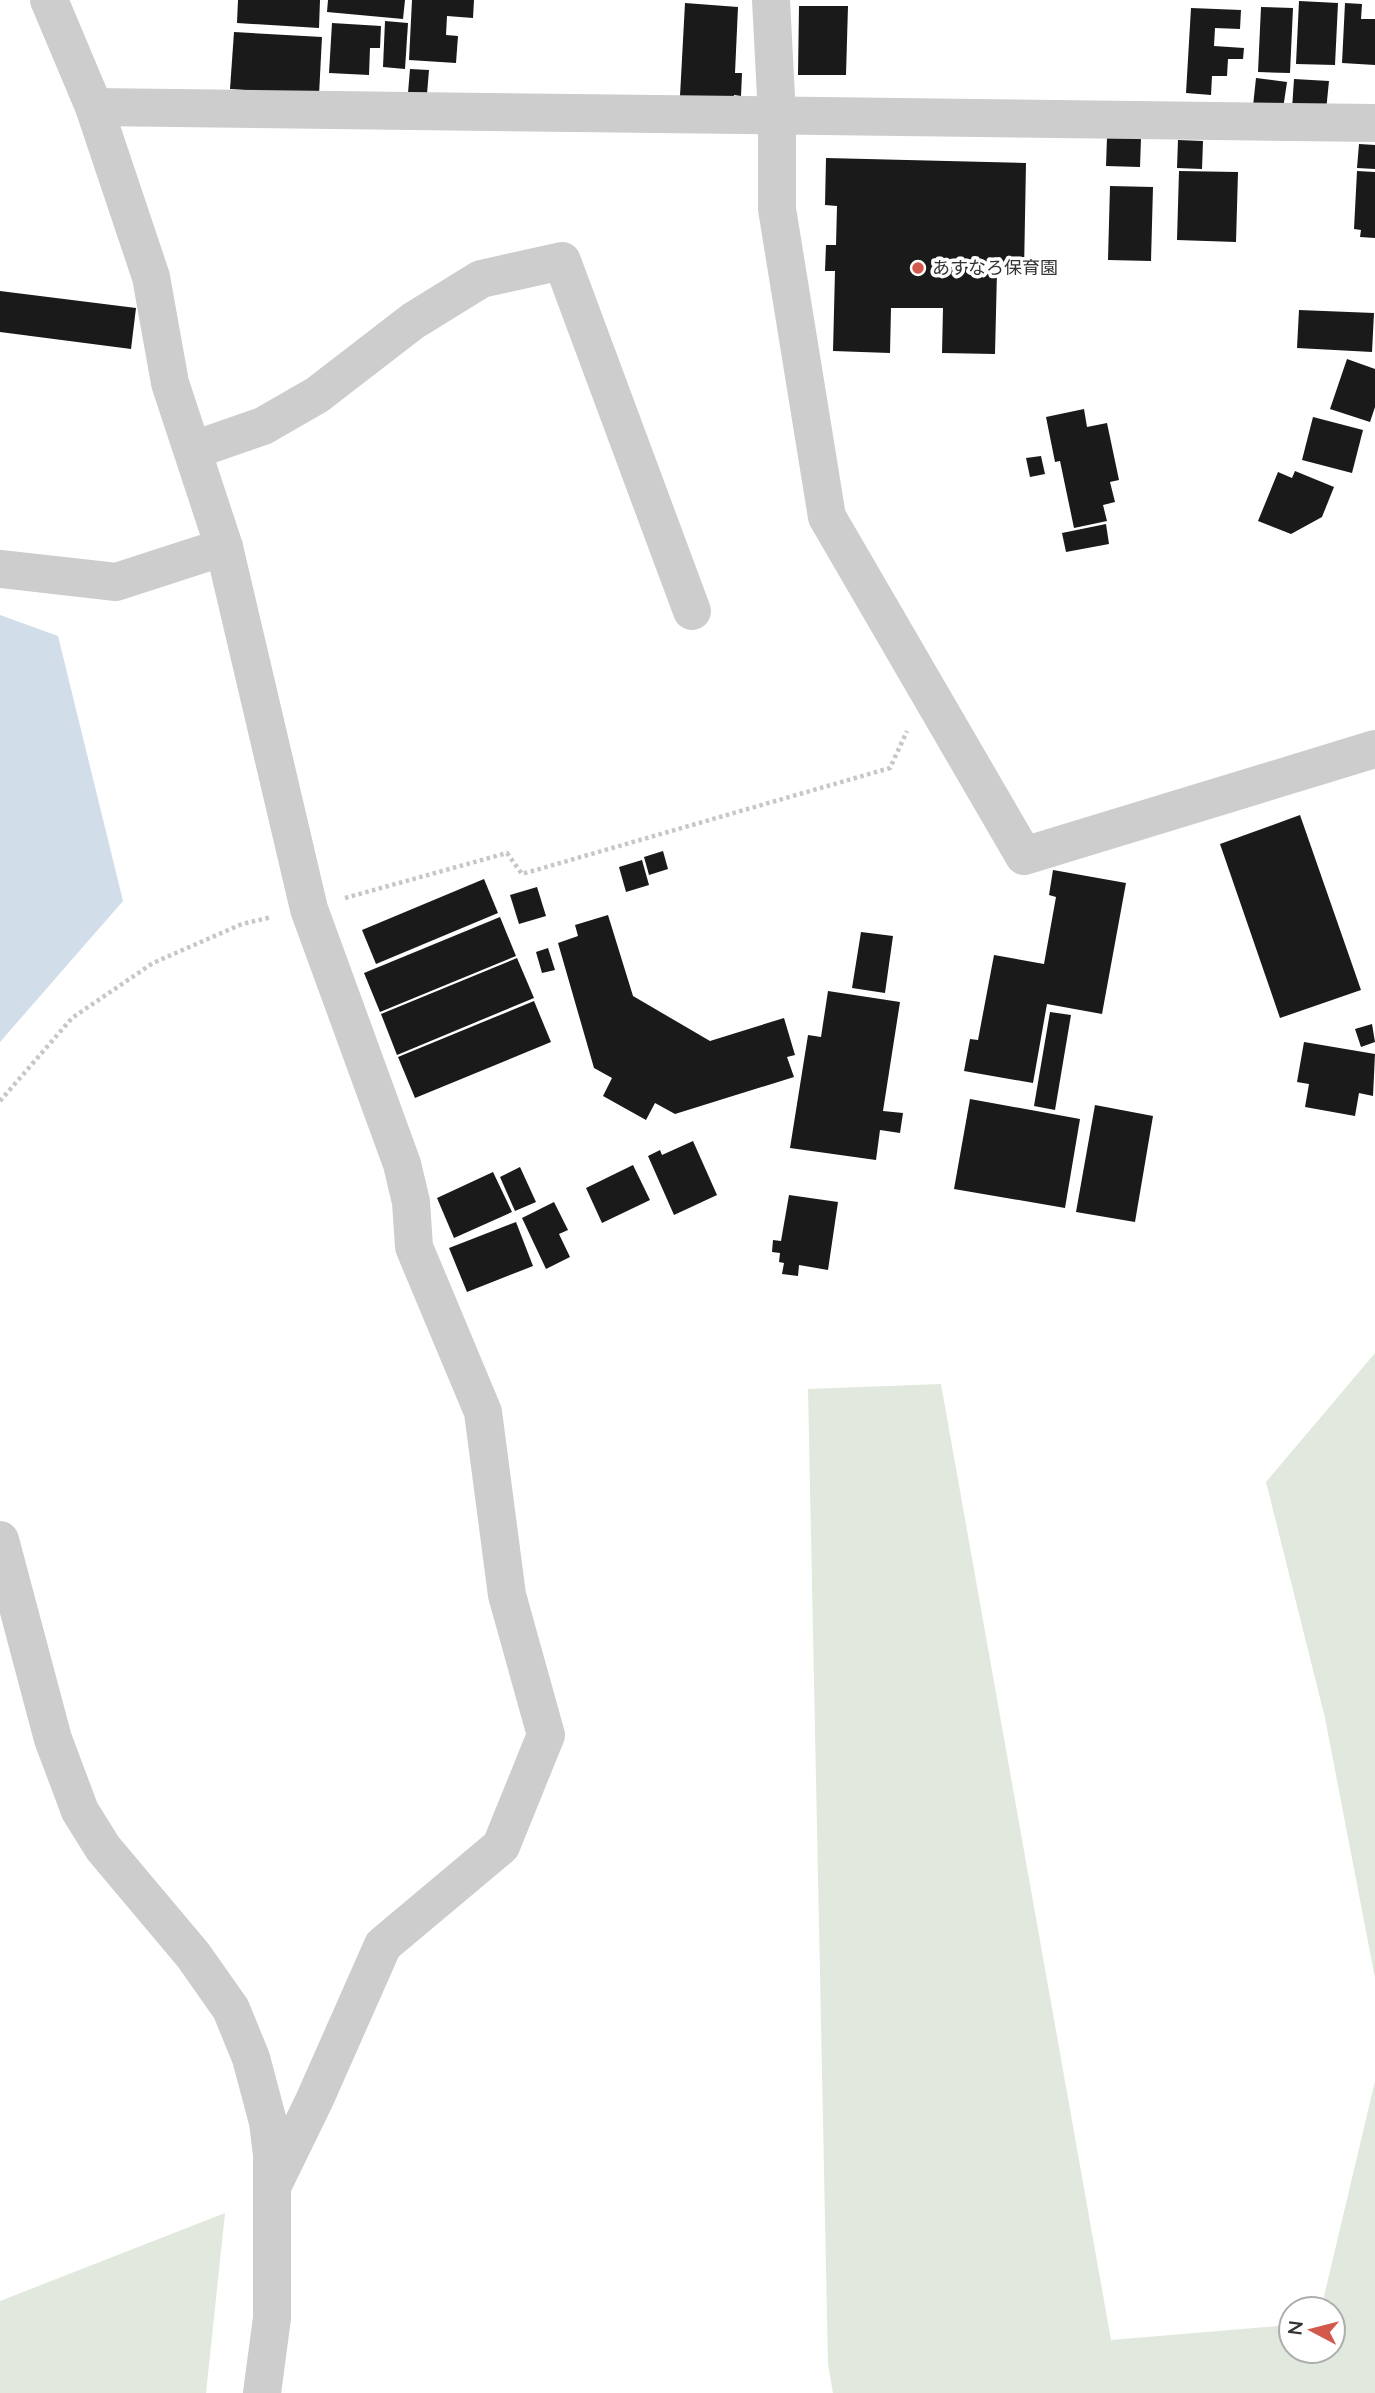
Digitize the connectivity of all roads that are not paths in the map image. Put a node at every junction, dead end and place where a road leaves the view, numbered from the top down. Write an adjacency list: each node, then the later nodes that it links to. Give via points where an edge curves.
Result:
1 (49, 0): 3 (street)
2 (771, 0): 4 (street)
3 (94, 107): 4 (street); 6 (street, via 151,277 170,383)
4 (777, 116): 5 (street); 10 (street, via 777,209 827,517 1024,856)
5 (1375, 123)
6 (194, 450): 7 (street); 9 (street, via 263,426 317,395 413,321 481,279 562,261)
7 (224, 547): 8 (street, via 116,582); 12 (street, via 309,909 402,1164 414,1247 483,1412 508,1595 546,1735 501,1846 383,1945)
8 (0, 569)
9 (692, 611)
10 (1375, 749)
11 (0, 1540): 12 (street, via 53,1739 80,1811 103,1848 231,2010 251,2058 268,2122)
12 (272, 2187): 13 (street, via 272,2318)
13 (262, 2393)

